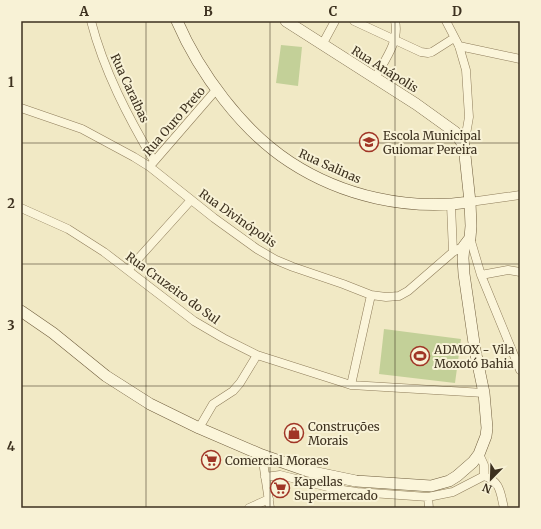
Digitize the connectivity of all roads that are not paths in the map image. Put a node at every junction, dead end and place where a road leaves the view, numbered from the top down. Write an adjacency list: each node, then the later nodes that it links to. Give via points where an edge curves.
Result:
1 (91, 21): 17 (street, Rua Caraibas, via 110,79)
2 (177, 21): 14 (street, Rua Salinas, via 183,36)
3 (286, 21): 10 (street, Rua Anápolis)
4 (335, 21): 10 (street)
5 (354, 21): 9 (street)
6 (395, 21): 9 (street)
7 (446, 21): 8 (street)
8 (454, 38): 9 (street, via 428,53); 11 (street)
9 (395, 39): 13 (street)
10 (322, 45): 13 (street, Rua Anápolis)
11 (459, 46): 12 (street); 16 (street, via 466,70 469,117)
12 (520, 59)
13 (375, 78): 16 (street, Rua Anápolis, via 455,132)
14 (216, 90): 17 (street, Rua Ouro Preto); 21 (street, Rua Salinas, via 262,140 308,173 373,198 409,204)
15 (21, 108): 17 (street, Rua Divinópolis, via 82,129)
16 (464, 146): 20 (street)
17 (152, 164): 19 (street, Rua Divinópolis)
18 (520, 195): 20 (street)
19 (191, 200): 25 (street); 28 (street, Rua Divinópolis, via 276,260)
20 (470, 202): 21 (street, Rua Salinas); 23 (street)
21 (451, 205): 24 (street)
22 (21, 208): 25 (street, Rua Cruzeiro do Sul, via 68,229)
23 (467, 242): 24 (street, Rua Divinópolis); 27 (street); 33 (street, via 463,258 464,274)
24 (453, 252): 28 (street, Rua Divinópolis, via 399,296)
25 (128, 270): 30 (street, Rua Cruzeiro do Sul, via 194,321)
26 (520, 272): 27 (street, via 508,270)
27 (481, 275): 31 (street)
28 (371, 295): 32 (street)
29 (21, 311): 34 (street, via 112,380 150,404)
30 (257, 355): 32 (street, Rua Cruzeiro do Sul); 34 (street, via 240,383 213,404)
31 (520, 370)
32 (351, 385): 33 (street, Rua Cruzeiro do Sul)
33 (484, 393): 35 (street, via 487,428)
34 (199, 428): 36 (street)
35 (479, 454): 36 (street, via 457,476 431,486 356,481 308,471); 37 (street, via 484,465)
36 (262, 455): 38 (street)
37 (484, 476): 39 (street, via 453,492); 44 (street, via 493,479 498,485)
38 (265, 477): 39 (street, via 280,475 336,489); 40 (street)
39 (428, 498): 43 (street)
40 (269, 499): 41 (street); 42 (street)
41 (249, 508)
42 (270, 508)
43 (429, 508)
44 (504, 508)

